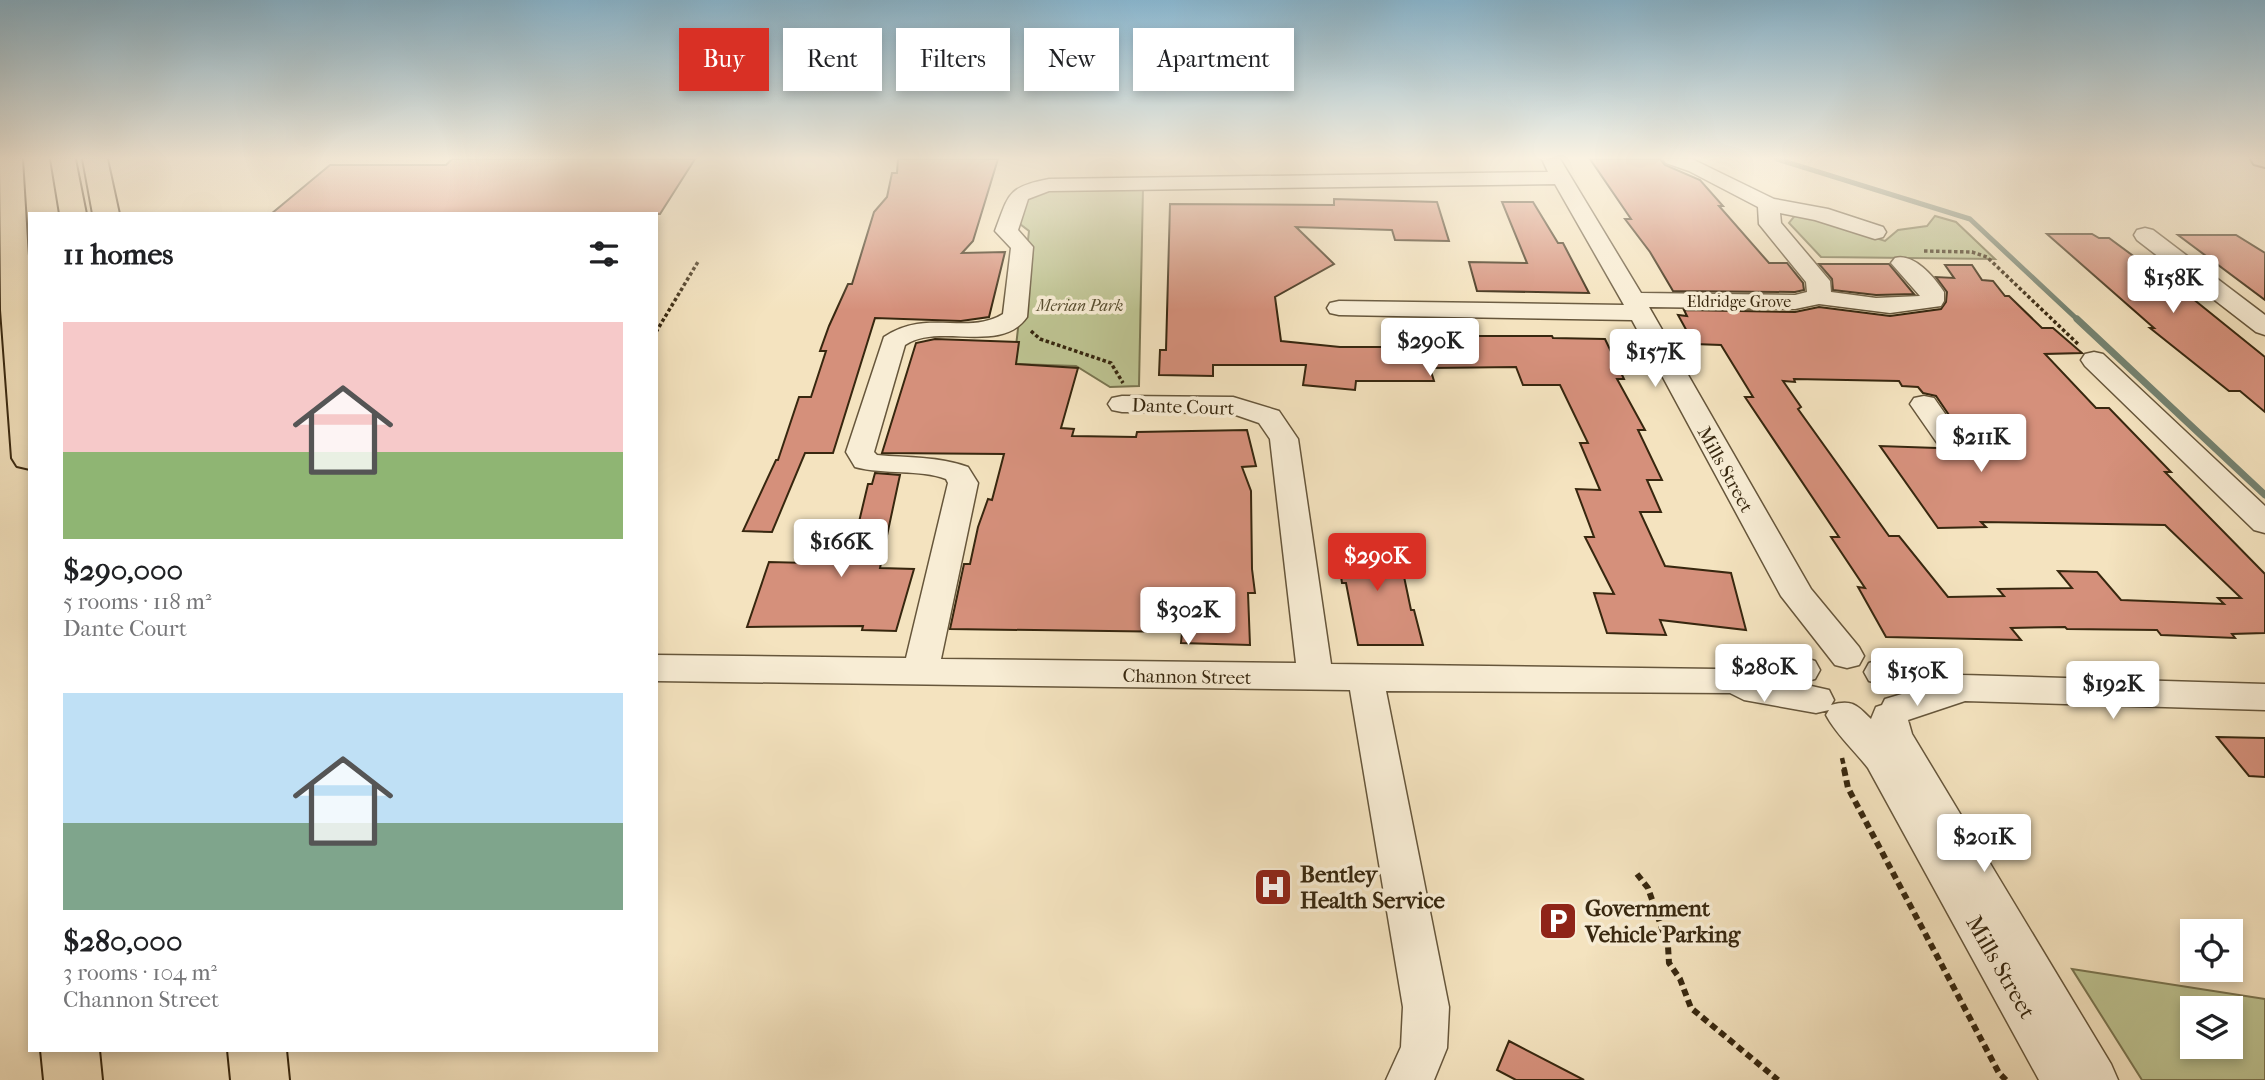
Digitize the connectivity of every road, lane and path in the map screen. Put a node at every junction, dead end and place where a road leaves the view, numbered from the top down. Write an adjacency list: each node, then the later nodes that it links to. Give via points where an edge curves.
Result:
1 (12, 209): 19 (highway)
2 (1014, 209): 13 (street, via 1006,231 1022,247)
3 (1579, 209): 11 (street, Mills Street)
4 (1769, 209): 10 (street, Eldridge Grove, via 1770,225 1818,281)
5 (1796, 209): 6 (street)
6 (1875, 232)
7 (2145, 235): 14 (street)
8 (1912, 257): 10 (street, via 1932,292 1932,301 1866,303); 16 (path, via 1972,252 1987,257)
9 (699, 260): 15 (path)
10 (1819, 297): 11 (street, Eldridge Grove, via 1795,302)
11 (1636, 306): 12 (street, Eldridge Grove); 28 (street, Mills Street, via 1798,596)
12 (1339, 308)
13 (1015, 317): 17 (path, via 1040,339 1111,363); 23 (street, via 990,330 901,334 893,342 860,452 866,461 880,465 943,466 958,473 963,483)
14 (2265, 327)
15 (658, 329)
16 (2094, 360): 21 (street)
17 (1129, 404): 25 (street, Dante Court, via 1233,405 1269,417 1284,439)
18 (1924, 404): 20 (street)
19 (28, 437)
20 (1952, 444)
21 (2265, 523)
22 (658, 668): 23 (street, Channon Street)
23 (921, 672): 25 (street, Channon Street)
24 (1882, 672): 27 (street); 28 (street); 30 (street, Mills Street, via 1898,691)
25 (1315, 677): 26 (street, Channon Street)
26 (1366, 679): 28 (street, Channon Street, via 1718,682); 36 (street, via 1426,1007 1424,1048)
27 (1962, 688): 29 (street); 30 (street)
28 (1827, 692): 30 (street, via 1860,720); 38 (path, via 1848,788); 39 (street, Mills Street, via 1881,758)
29 (2265, 696)
30 (1893, 713): 40 (street, Mills Street, via 1894,736)
31 (1637, 874): 37 (path, via 1648,888 1668,946 1669,963 1691,1008)
32 (70, 1052): 34 (highway)
33 (257, 1052): 35 (highway)
34 (73, 1080)
35 (260, 1080)
36 (1410, 1080)
37 (1777, 1080)
38 (2006, 1080)
39 (2065, 1080)
40 (2094, 1080)

